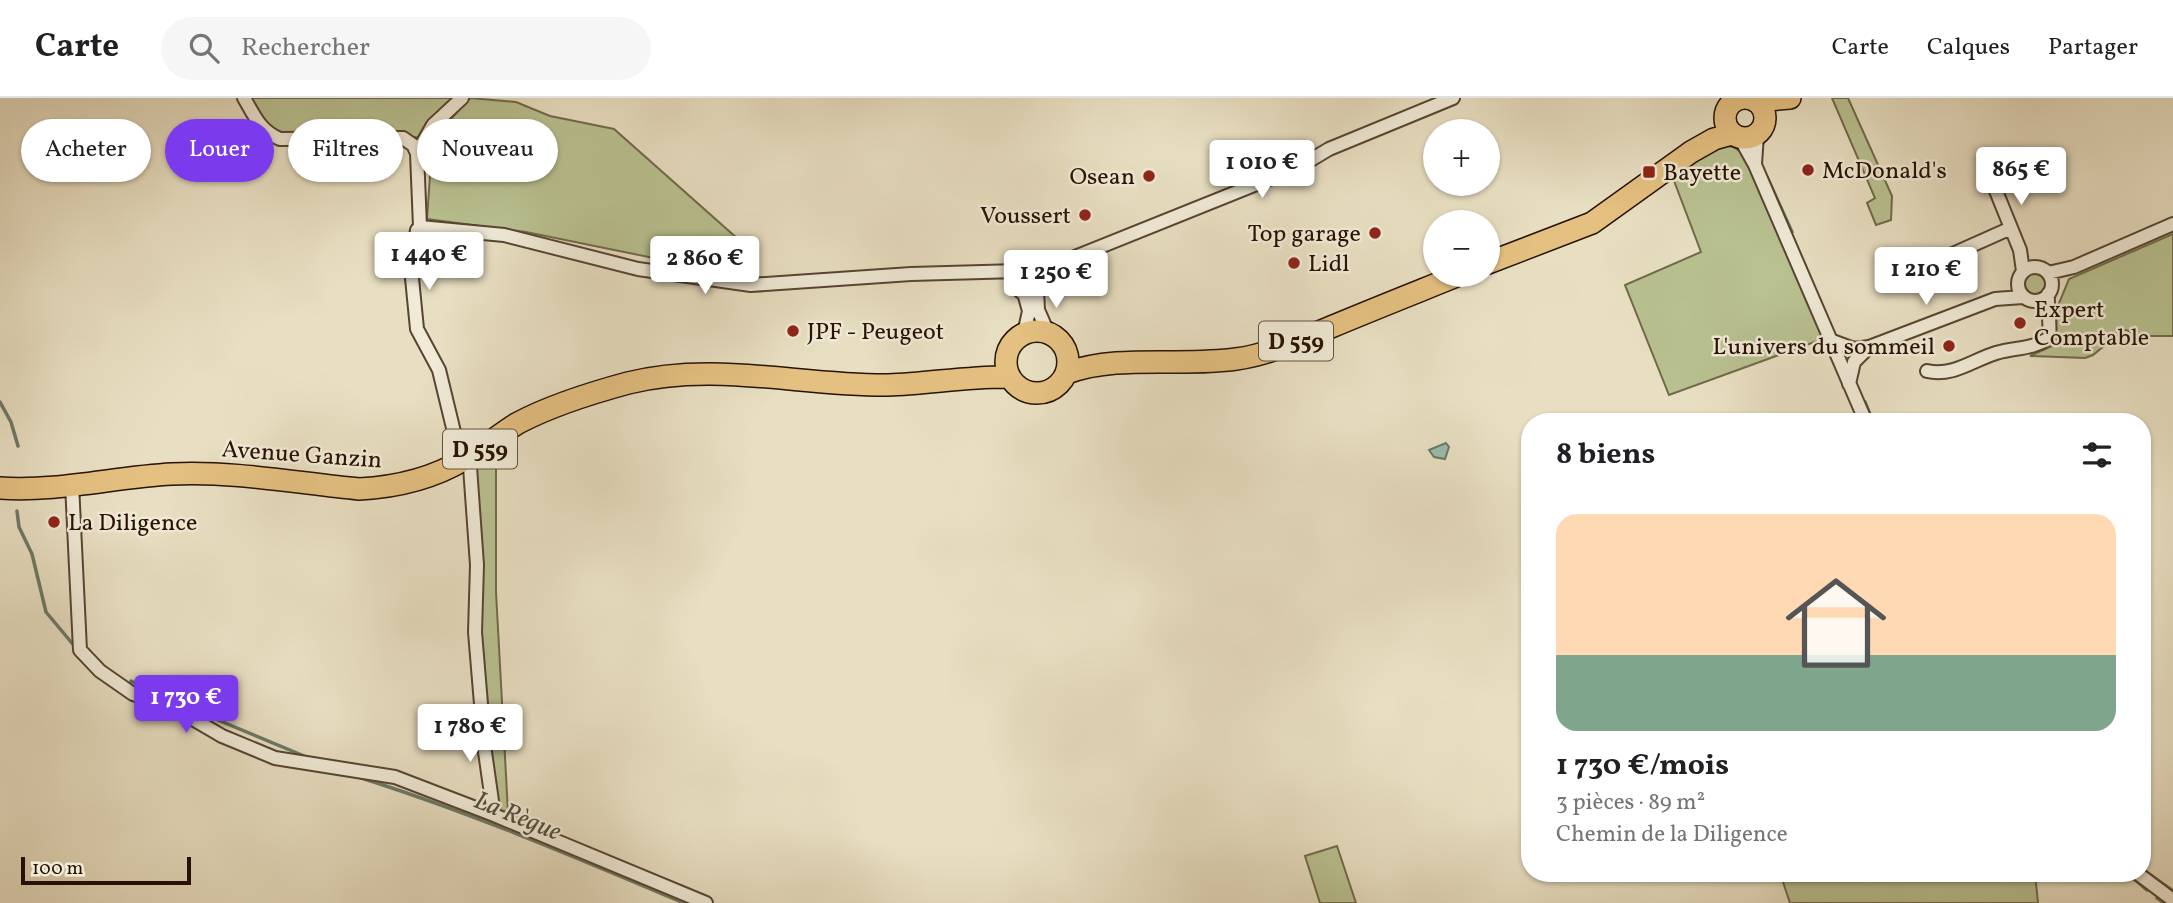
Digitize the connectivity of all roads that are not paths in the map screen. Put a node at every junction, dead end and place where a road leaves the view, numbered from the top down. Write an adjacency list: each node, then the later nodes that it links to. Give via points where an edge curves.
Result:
1 (244, 98): 7 (street, via 259,124 280,139 403,138)
2 (462, 98): 6 (street)
3 (1453, 98): 14 (street)
4 (1791, 98): 5 (main road)
5 (1743, 114): 13 (main road, via 1593,213); 23 (street, via 1755,165)
6 (439, 119)
7 (417, 153)
8 (1991, 170): 12 (street)
9 (418, 182): 11 (street)
10 (2173, 224): 16 (street)
11 (420, 227): 14 (street, via 504,235 638,268 751,285 995,270); 34 (street, via 411,268 417,329 439,370)
12 (2011, 228): 15 (street); 16 (street)
13 (1500, 259)
14 (1029, 278): 21 (street); 22 (street, via 1018,289 1024,293 1029,311)
15 (1899, 278)
16 (2037, 278): 18 (street); 19 (street, via 2042,299); 19 (street, via 2018,289); 20 (street)
17 (1429, 287): 28 (main road, D 559, via 1289,344 1238,359)
18 (1995, 299): 19 (street); 25 (street)
19 (2029, 299): 20 (street)
20 (2047, 314): 30 (street, via 2049,338 2036,346 2000,352 1947,372)
21 (1048, 333): 22 (main road); 24 (main road)
22 (1024, 334): 29 (main road, via 1016,339)
23 (1830, 340): 25 (street, via 1854,349); 26 (street)
24 (1065, 347): 28 (main road, D 559); 31 (main road)
25 (1869, 347): 27 (street)
26 (1836, 353): 27 (street); 32 (street)
27 (1857, 359): 32 (street)
28 (1123, 362): 31 (main road, D 559)
29 (1008, 366): 31 (main road, via 1016,385 1041,394 1055,388); 35 (main road, Avenue Ganzin / D 559, via 954,379 888,385 730,373 664,376 558,406 519,423)
30 (1927, 371)
31 (1067, 373)
32 (1849, 384): 33 (street)
33 (1862, 413)
34 (454, 432)
35 (466, 459): 36 (main road, Avenue Ganzin / D 559, via 426,479 382,488 217,474); 38 (street, via 475,542 474,625)
36 (72, 484): 37 (main road, Avenue Ganzin / D 559); 38 (street, via 80,650 100,671 133,694 275,758 395,777)
37 (0, 488)
38 (494, 816): 41 (street)
39 (2149, 882): 40 (street)
40 (2173, 900)
41 (706, 903)

